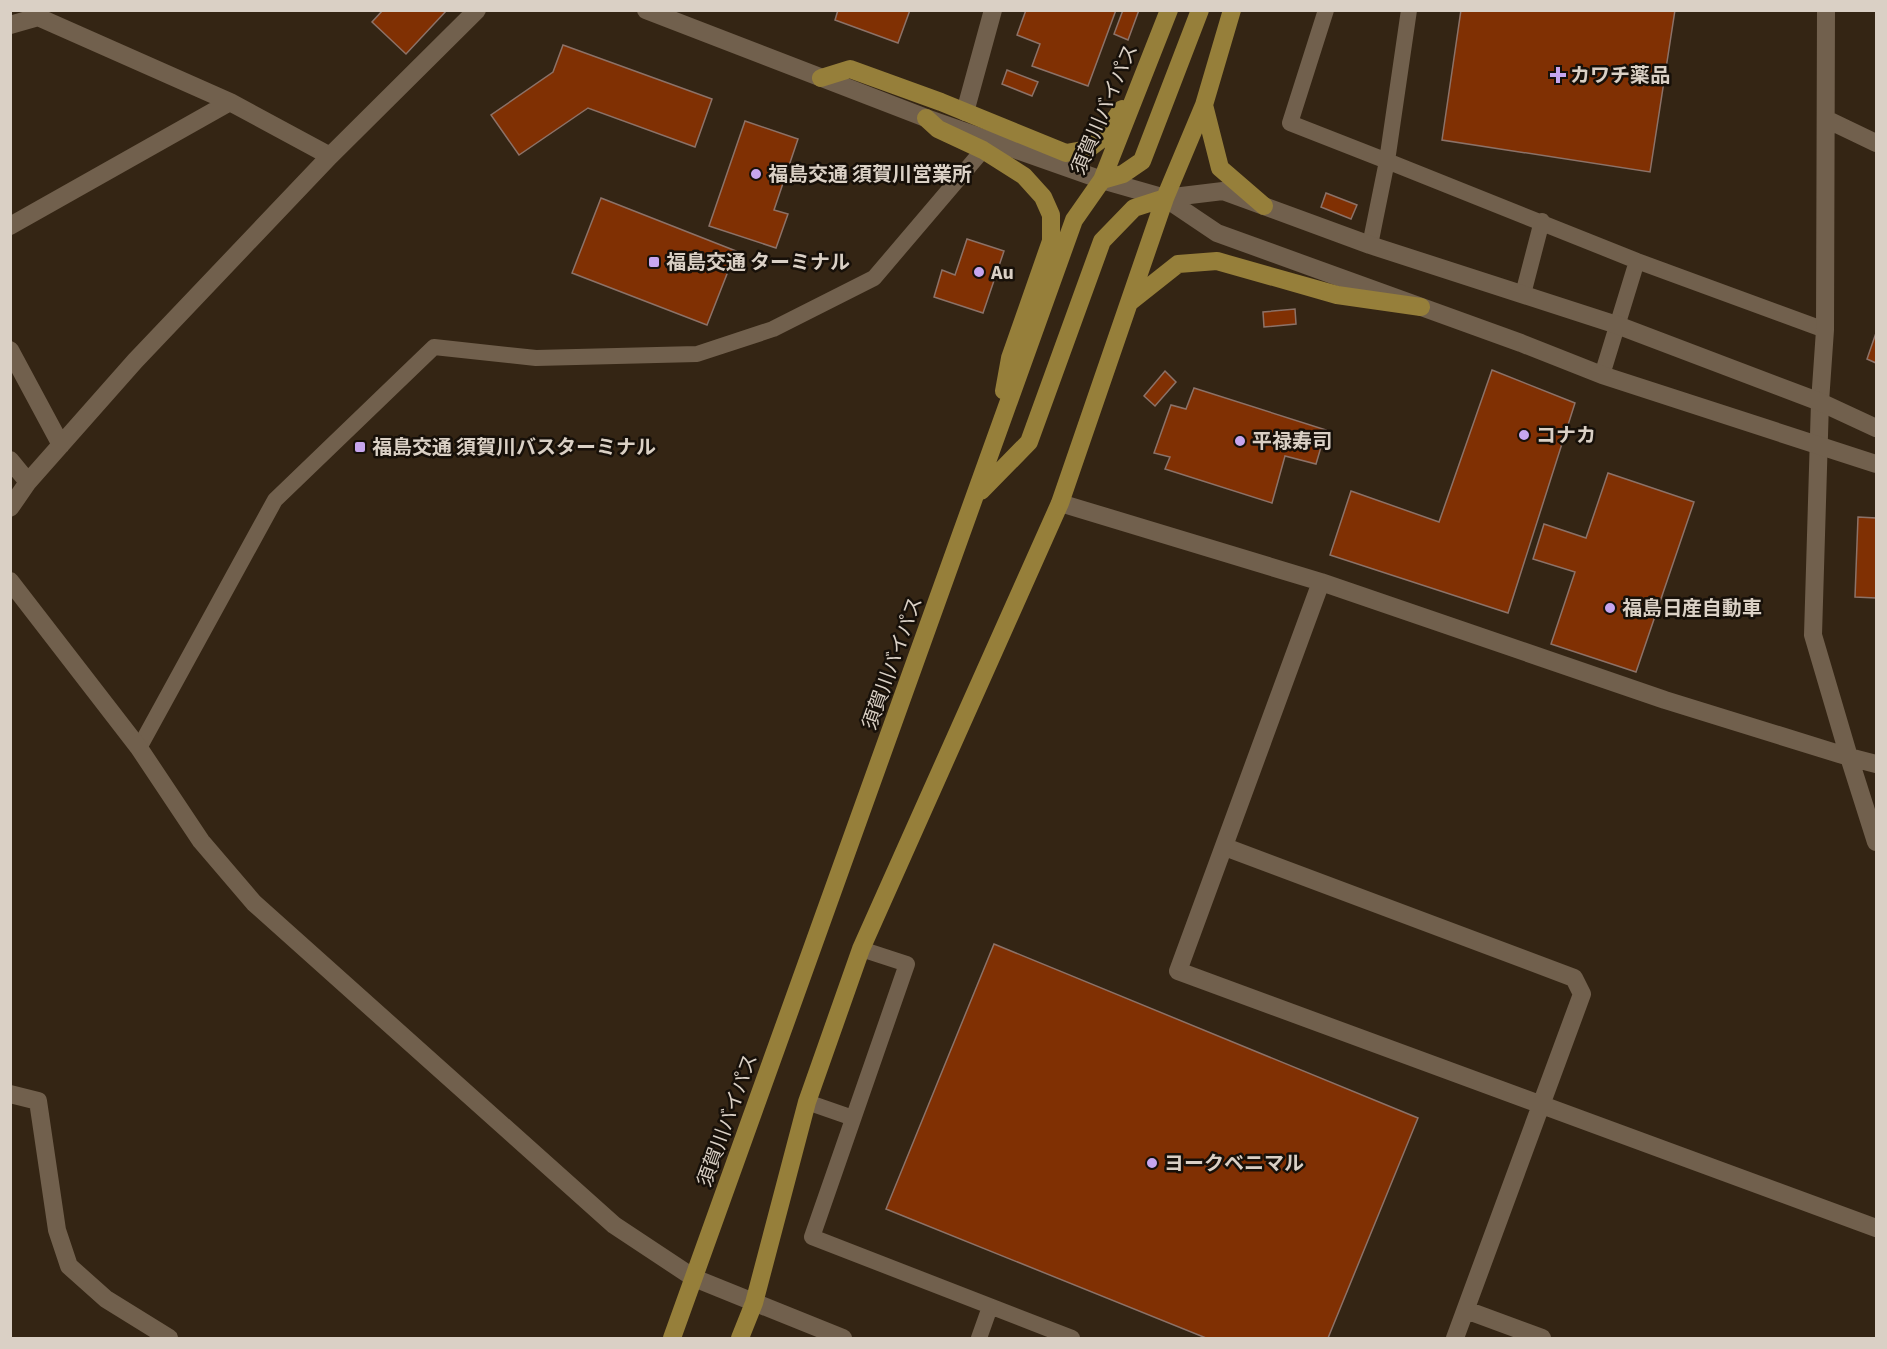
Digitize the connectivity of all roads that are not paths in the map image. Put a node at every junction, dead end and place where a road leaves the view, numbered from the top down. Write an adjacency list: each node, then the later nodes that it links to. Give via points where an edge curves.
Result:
1 (477, 10): 20 (street)
2 (646, 10): 11 (street)
3 (993, 10): 15 (street)
4 (1169, 10): 12 (highway, 須賀川バイパス)
5 (1200, 10): 22 (highway, via 1142,161 1123,174)
6 (1232, 10): 14 (highway)
7 (1326, 10): 21 (lane, via 1290,123)
8 (1409, 10): 21 (lane)
9 (1826, 10): 17 (street)
10 (10, 25): 13 (street, via 38,17)
11 (821, 78): 15 (highway, via 850,69); 16 (street)
12 (1138, 88): 15 (highway, via 1100,140 1088,149 1065,153); 22 (highway, 須賀川バイパス)
13 (230, 102): 20 (street); 26 (street)
14 (1203, 105): 23 (highway); 24 (highway, via 1220,168)
15 (965, 112)
16 (926, 118): 19 (highway, via 938,129); 22 (street)
17 (1826, 119): 18 (street); 33 (street)
18 (1876, 143)
19 (983, 150): 38 (highway, via 1024,176 1043,197 1051,216 1051,241 1010,358); 49 (lane, via 874,278 773,329 697,354 536,358 434,347 275,500)
20 (330, 156): 39 (street, via 135,361)
21 (1387, 160): 25 (lane); 27 (lane)
22 (1102, 180): 23 (street); 38 (highway, 須賀川バイパス, via 1074,220)
23 (1165, 198): 24 (street, via 1222,191); 30 (highway); 31 (street, via 1217,232); 44 (highway, via 1134,208 1102,242 1029,442)
24 (1264, 206): 27 (street)
25 (1542, 221): 28 (lane); 29 (lane)
26 (10, 226)
27 (1370, 244): 29 (street)
28 (1637, 261): 32 (lane); 33 (lane)
29 (1522, 294): 32 (street)
30 (1130, 302): 31 (highway, via 1178,264 1217,261 1337,295); 45 (highway)
31 (1421, 307): 35 (street)
32 (1617, 326): 35 (lane); 36 (street)
33 (1825, 330): 36 (street)
34 (10, 350): 39 (street)
35 (1602, 375): 40 (street)
36 (1820, 402): 37 (street); 40 (street)
37 (1876, 428)
38 (995, 444): 44 (highway, 須賀川バイパス)
39 (61, 445): 43 (street)
40 (1820, 445): 42 (street); 50 (street, via 1813,635)
41 (10, 460): 43 (street)
42 (1876, 464)
43 (28, 482): 46 (street)
44 (977, 494): 60 (highway, 須賀川バイパス)
45 (1060, 503): 48 (street); 54 (highway)
46 (10, 508)
47 (10, 581): 49 (street)
48 (1322, 582): 50 (street, via 1665,700); 53 (street)
49 (139, 748): 60 (street, via 201,841 254,903 614,1225)
50 (1848, 758): 51 (street); 52 (street)
51 (1876, 764)
52 (1876, 842)
53 (1225, 847): 57 (street, via 1574,978 1582,994); 57 (street, via 1178,971)
54 (861, 949): 56 (highway); 58 (lane, via 907,964)
55 (10, 1094): 64 (street, via 38,1101 57,1230 69,1266 106,1299)
56 (807, 1102): 58 (lane); 61 (highway)
57 (1541, 1106): 59 (street); 63 (street)
58 (853, 1118): 62 (lane, via 812,1237)
59 (1876, 1228)
60 (694, 1278): 61 (street); 65 (highway, 須賀川バイパス)
61 (754, 1303): 66 (highway); 67 (street)
62 (990, 1307): 68 (lane); 69 (lane)
63 (1466, 1310): 70 (street); 71 (street)
64 (169, 1338)
65 (672, 1338)
66 (740, 1338)
67 (843, 1338)
68 (979, 1338)
69 (1072, 1338)
70 (1455, 1338)
71 (1542, 1338)

